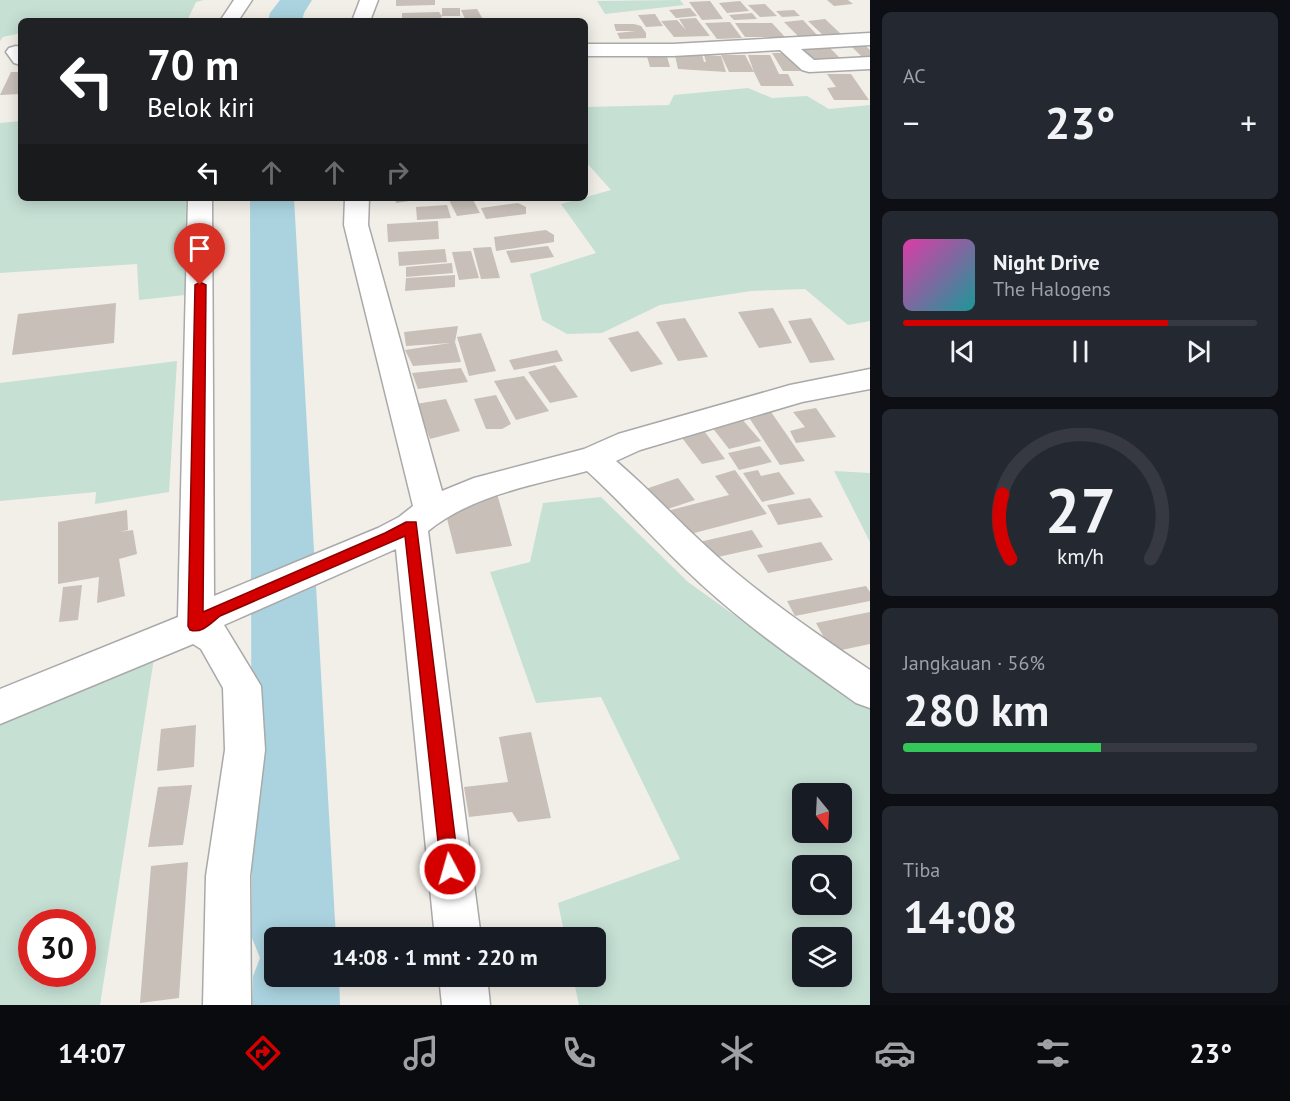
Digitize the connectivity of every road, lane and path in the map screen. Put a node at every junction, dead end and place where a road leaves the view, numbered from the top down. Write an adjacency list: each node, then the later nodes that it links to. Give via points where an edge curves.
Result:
1 (243, 0): 3 (street)
2 (369, 0): 4 (street)
3 (231, 18)
4 (362, 18)
5 (870, 39): 6 (street)
6 (786, 45): 7 (street); 8 (street, via 809,66)
7 (588, 50)
8 (870, 63)
9 (200, 201): 14 (street)
10 (357, 201): 13 (street, via 356,225)
11 (870, 379): 12 (street, via 800,392 688,423)
12 (593, 458): 13 (street, via 485,486); 15 (street, via 697,559 782,630)
13 (410, 524): 14 (street); 17 (street)
14 (205, 619): 16 (street); 19 (street, via 242,686 245,750 228,876)
15 (870, 691)
16 (0, 707)
17 (457, 927)
18 (464, 987): 20 (street)
19 (227, 1005)
20 (466, 1005)

